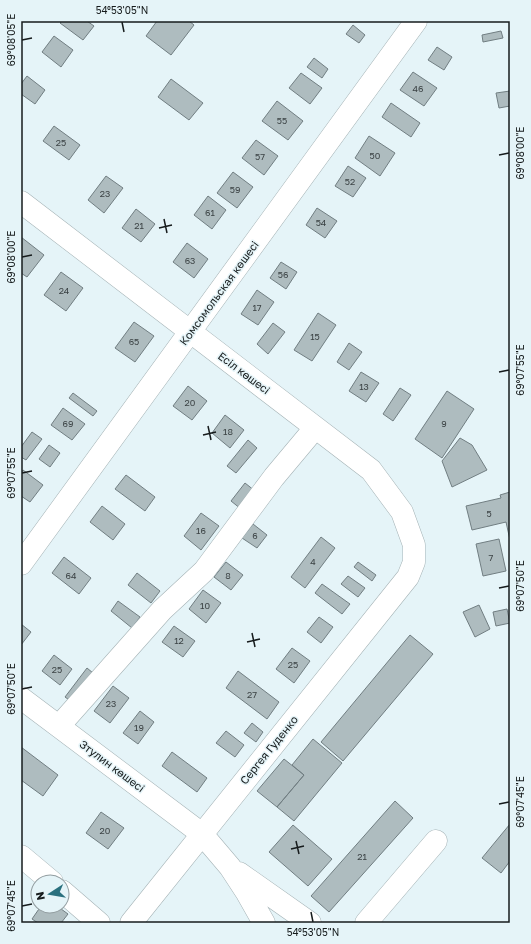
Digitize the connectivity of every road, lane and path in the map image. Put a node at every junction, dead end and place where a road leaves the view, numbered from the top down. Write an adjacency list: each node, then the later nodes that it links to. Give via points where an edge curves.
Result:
1 (416, 21): 3 (street, Комсомольская көшесі)
2 (21, 202): 3 (street, Есіл көшесі)
3 (190, 332): 4 (street, Есіл көшесі); 5 (street, Комсомольская көшесі)
4 (315, 428): 6 (street, Есіл көшесі, via 371,470 402,512 414,544 414,562); 8 (street, via 274,477 204,571 162,610)
5 (21, 564)
6 (408, 577): 9 (street, Сергея Гуденко)
7 (21, 698): 8 (street, Зтулин көшесі)
8 (59, 726): 9 (street, Зтулин көшесі)
9 (202, 834): 12 (street, Зтулин көшесі); 16 (street, Сергея Гуденко)
10 (436, 842): 19 (street)
11 (21, 856): 13 (street)
12 (230, 867): 17 (street); 18 (street)
13 (42, 874)
14 (70, 898): 15 (street)
15 (99, 923)
16 (131, 923)
17 (264, 923)
18 (310, 923)
19 (366, 923)

